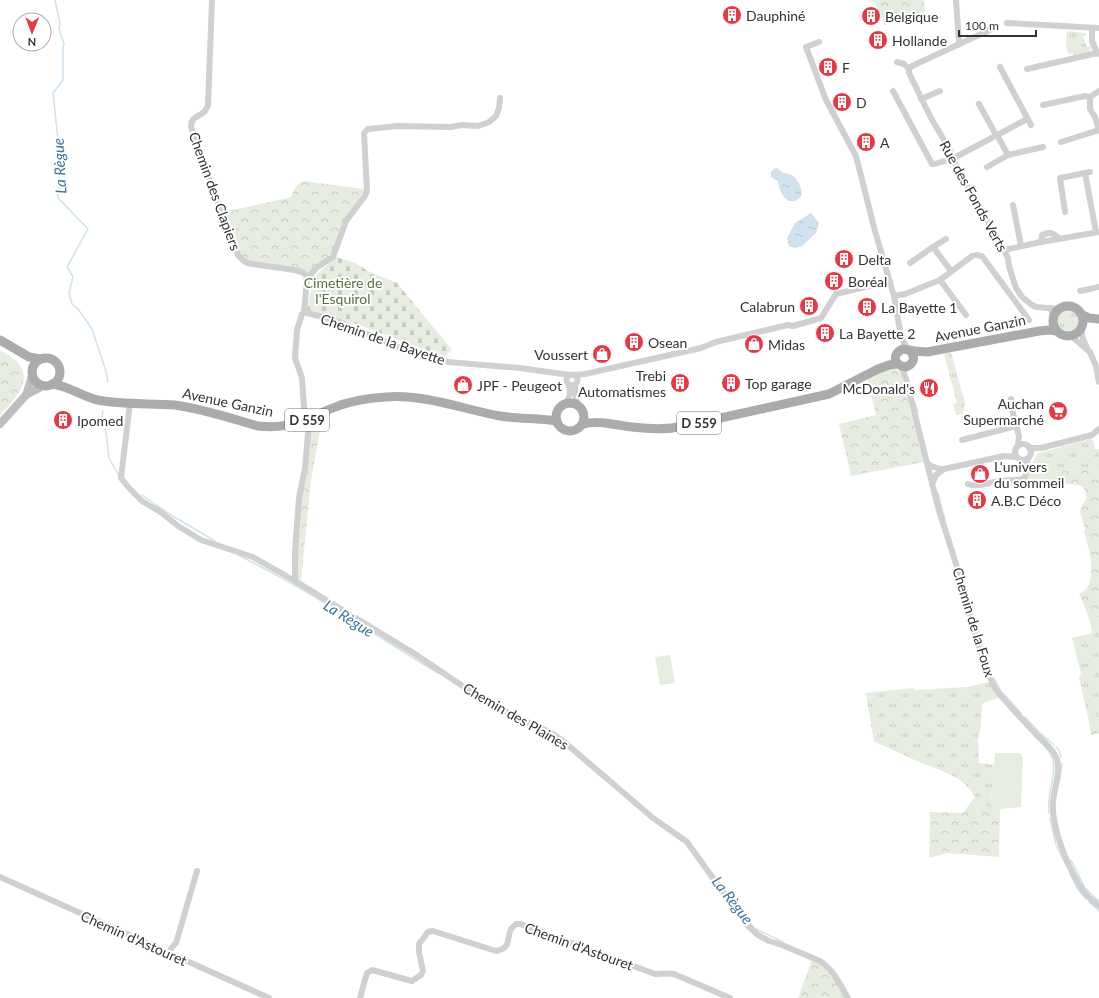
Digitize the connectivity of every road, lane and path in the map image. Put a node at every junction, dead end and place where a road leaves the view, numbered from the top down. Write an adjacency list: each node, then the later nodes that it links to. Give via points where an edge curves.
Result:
1 (212, 0): 38 (street, Chemin des Clapiers, via 208,105 205,112 192,119 194,136 238,255 247,263 302,272)
2 (956, 0): 7 (street)
3 (1007, 23): 5 (street)
4 (994, 28): 7 (street)
5 (1096, 28): 8 (street, via 1092,41)
6 (819, 42): 40 (street, Chemin de la Foux, via 806,47 826,100 856,156)
7 (958, 44): 11 (street)
8 (1098, 53): 12 (street)
9 (897, 62): 11 (street)
10 (1000, 67): 21 (street)
11 (909, 69): 18 (street, Rue des Fonds Verts)
12 (1027, 69)
13 (892, 91): 27 (street, via 932,164)
14 (940, 91): 18 (street)
15 (1099, 91): 16 (street)
16 (1090, 97): 20 (street); 24 (street, via 1090,109 1099,130)
17 (500, 98): 38 (street, via 496,116 478,126 398,126 368,129 364,133 367,191 365,196 346,221 332,257 316,268)
18 (921, 99): 27 (street, Rue des Fonds Verts)
19 (979, 104): 23 (street)
20 (1043, 106)
21 (1027, 118): 22 (street); 23 (street)
22 (1031, 125)
23 (997, 135): 26 (street); 27 (street)
24 (1061, 142)
25 (1043, 147): 26 (street)
26 (1008, 155): 28 (street)
27 (953, 158): 35 (street, Rue des Fonds Verts)
28 (987, 167)
29 (1013, 205): 33 (street)
30 (1065, 212): 31 (street, via 1060,178 1088,173)
31 (1098, 232): 33 (street, via 1059,238 1047,233 1042,235 1041,242)
32 (946, 239): 34 (street)
33 (1021, 246): 35 (street)
34 (933, 247): 36 (street); 37 (street)
35 (1004, 250): 44 (street, Rue des Fonds Verts, via 1016,288)
36 (910, 263)
37 (951, 271): 39 (street); 45 (street, via 974,255 982,256)
38 (307, 279): 46 (street)
39 (940, 280): 43 (street); 48 (street)
40 (890, 281): 43 (street, Chemin de la Foux); 63 (street, via 836,294 821,318 585,374)
41 (1099, 287): 42 (street)
42 (1080, 291)
43 (894, 296): 59 (street, Chemin de la Foux)
44 (1022, 297): 45 (street); 47 (street, via 1036,307)
45 (1015, 302): 51 (street)
46 (304, 312): 63 (street, Chemin de la Bayette, via 340,322 398,346 448,362 558,372); 72 (street, via 297,330 295,358 302,378)
47 (1054, 313): 49 (main road, via 1072,306); 53 (main road, Avenue Ganzin); 54 (main road)
48 (966, 315)
49 (1082, 315): 50 (main road); 52 (main road)
50 (1099, 319): 52 (main road)
51 (1028, 320)
52 (1082, 327): 55 (main road); 58 (street)
53 (1039, 331): 54 (main road, Avenue Ganzin); 59 (main road, Avenue Ganzin)
54 (1057, 331): 55 (main road)
55 (1071, 336): 58 (street)
56 (0, 340): 60 (main road, via 29,357)
57 (0, 346): 61 (main road, via 26,362)
58 (1087, 349): 64 (street, via 1096,366)
59 (904, 358): 76 (main road, D 559, via 830,390 673,428 660,430); 83 (street, Chemin de la Foux, via 906,379)
60 (40, 359): 61 (main road, via 33,365); 62 (main road, via 48,358 55,361)
61 (32, 372): 65 (main road, via 36,382); 67 (main road)
62 (60, 373): 65 (main road, via 56,382); 66 (main road, Avenue Ganzin / D 559)
63 (572, 380): 70 (street); 71 (street)
64 (1099, 382)
65 (48, 385): 66 (main road, Avenue Ganzin / D 559, via 57,385); 67 (main road)
66 (81, 393): 69 (main road, Avenue Ganzin / D 559, via 98,400)
67 (26, 395): 77 (main road)
68 (1011, 398): 79 (street)
69 (130, 403): 75 (main road, Avenue Ganzin / D 559, via 195,409 268,427 288,426); 88 (street, Chemin des Plaines, via 121,478 128,488 142,501 201,540 253,557)
70 (566, 403): 71 (main road); 74 (main road, via 562,405)
71 (577, 404): 73 (main road)
72 (304, 406)
73 (584, 412): 76 (main road, D 559); 78 (main road)
74 (557, 417): 75 (main road, Avenue Ganzin / D 559, via 502,416 402,396 352,402 334,407); 78 (main road, via 562,429 576,430)
75 (308, 420): 88 (street, via 297,526)
76 (609, 423): 78 (main road, D 559)
77 (0, 424)
78 (583, 424)
79 (1016, 426): 81 (street); 82 (street)
80 (1099, 429): 82 (street, via 1092,435)
81 (962, 440)
82 (1023, 452): 84 (street); 87 (street, via 1027,472 1025,478 977,486)
83 (928, 466): 84 (street); 85 (street, via 931,472); 86 (street, Chemin de la Foux)
84 (944, 469): 85 (street)
85 (938, 474): 86 (street)
86 (931, 481): 91 (street, Chemin de la Foux, via 977,641 990,677 1000,696 1056,756 1059,768 1052,803 1055,828 1079,883 1087,896)
87 (968, 484)
88 (295, 581): 96 (street, Chemin des Plaines, via 415,654 476,695 550,732 568,744 654,818 687,842 746,924 758,935 825,964)
89 (197, 871): 92 (street, via 176,943)
90 (0, 877): 92 (street, Chemin d'Astouret)
91 (1099, 906)
92 (168, 953): 93 (street, Chemin d'Astouret)
93 (269, 998)
94 (360, 998): 95 (street, Chemin d'Astouret, via 367,973 372,970 412,980 421,975 423,972 419,944 428,932 433,931 496,950 506,946 511,929 516,924 655,974 674,974)
95 (730, 998)
96 (848, 998)

